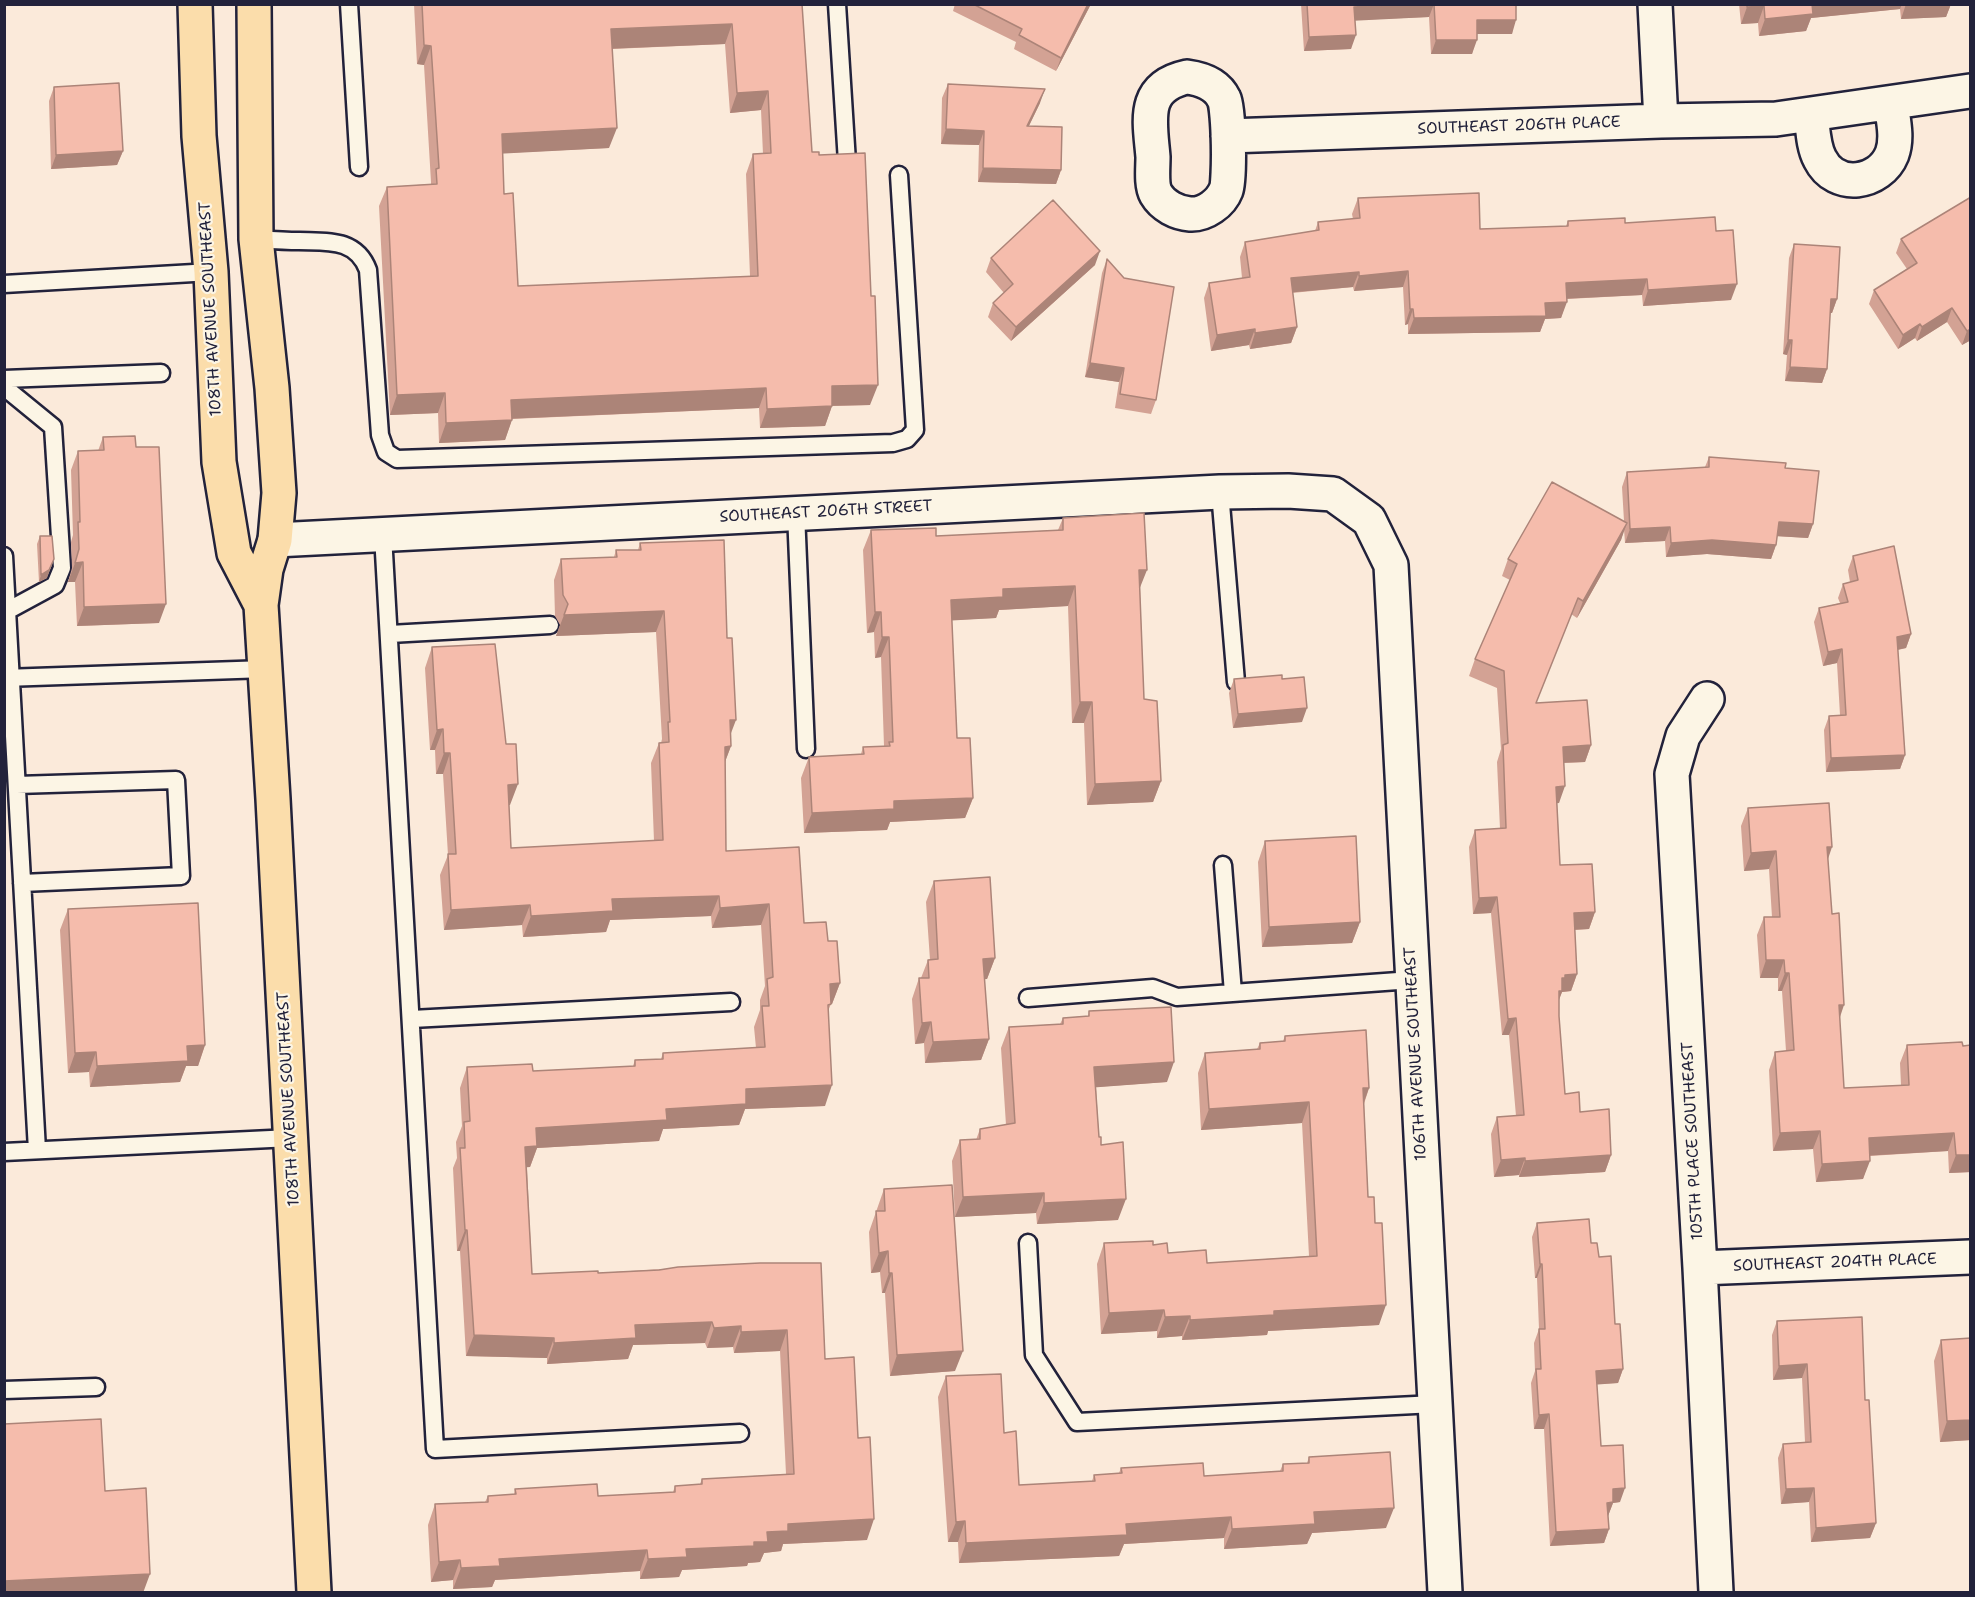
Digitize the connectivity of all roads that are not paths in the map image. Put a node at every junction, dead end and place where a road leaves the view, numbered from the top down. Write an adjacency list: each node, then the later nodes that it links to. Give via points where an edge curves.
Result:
1 (195, 4): 15 (main road, 108TH AVENUE SOUTHEAST, via 199,136)
2 (254, 4): 14 (main road, 108TH AVENUE SOUTHEAST)
3 (349, 4): 12 (lane)
4 (837, 4): 11 (lane)
5 (1655, 4): 9 (street)
6 (1971, 91): 7 (street, SOUTHEAST 206TH PLACE)
7 (1891, 103): 8 (street, SOUTHEAST 206TH PLACE); 8 (street, via 1893,152 1874,176 1860,181 1844,180 1820,160)
8 (1811, 114): 9 (street, SOUTHEAST 206TH PLACE, via 1776,119)
9 (1661, 121): 10 (street, SOUTHEAST 206TH PLACE)
10 (1228, 136)
11 (847, 162)
12 (359, 167)
13 (898, 175): 14 (lane, via 915,430 907,439 893,443 397,459 386,452 380,435 368,270 363,258 335,241)
14 (256, 239): 24 (main road, 108TH AVENUE SOUTHEAST, via 279,493)
15 (211, 272): 16 (lane); 26 (main road, 108TH AVENUE SOUTHEAST, via 219,462 234,553)
16 (4, 285)
17 (161, 373): 18 (lane)
18 (4, 379)
19 (4, 387): 27 (lane, via 53,427 62,568 55,585)
20 (1220, 492): 21 (street, SOUTHEAST 206TH STREET); 22 (street, SOUTHEAST 206TH STREET, via 1333,494); 32 (lane)
21 (796, 513): 23 (street, SOUTHEAST 206TH STREET); 34 (lane)
22 (1369, 520): 38 (street, 106TH AVENUE SOUTHEAST, via 1390,565)
23 (384, 535): 24 (street, SOUTHEAST 206TH STREET); 29 (lane)
24 (275, 540): 26 (main road, 108TH AVENUE SOUTHEAST)
25 (4, 556): 27 (lane)
26 (261, 605): 30 (main road, 108TH AVENUE SOUTHEAST)
27 (7, 611): 31 (lane)
28 (550, 625): 29 (lane)
29 (390, 634): 42 (lane)
30 (266, 669): 31 (lane); 43 (main road, 108TH AVENUE SOUTHEAST)
31 (8, 678): 35 (lane)
32 (1236, 682)
33 (1707, 699): 48 (street, 105TH PLACE SOUTHEAST, via 1683,736 1672,774)
34 (806, 749)
35 (17, 785): 37 (lane); 37 (lane, via 176,780 181,876)
36 (1223, 865): 39 (lane)
37 (22, 883): 44 (lane)
38 (1412, 980): 39 (lane); 51 (street, 106TH AVENUE SOUTHEAST)
39 (1233, 993): 40 (lane, via 1177,997 1153,988)
40 (1028, 998)
41 (731, 1002): 42 (lane)
42 (412, 1019): 52 (lane, via 435,1449)
43 (291, 1138): 44 (lane); 53 (main road, 108TH AVENUE SOUTHEAST)
44 (37, 1150): 45 (lane)
45 (4, 1152)
46 (1028, 1243): 51 (lane, via 1034,1355 1077,1422)
47 (1971, 1257): 48 (street, SOUTHEAST 204TH PLACE)
48 (1700, 1268): 55 (street, 105TH PLACE SOUTHEAST)
49 (96, 1386): 50 (lane)
50 (4, 1390)
51 (1435, 1404): 54 (street, 106TH AVENUE SOUTHEAST)
52 (740, 1433)
53 (314, 1593)
54 (1445, 1593)
55 (1716, 1593)

